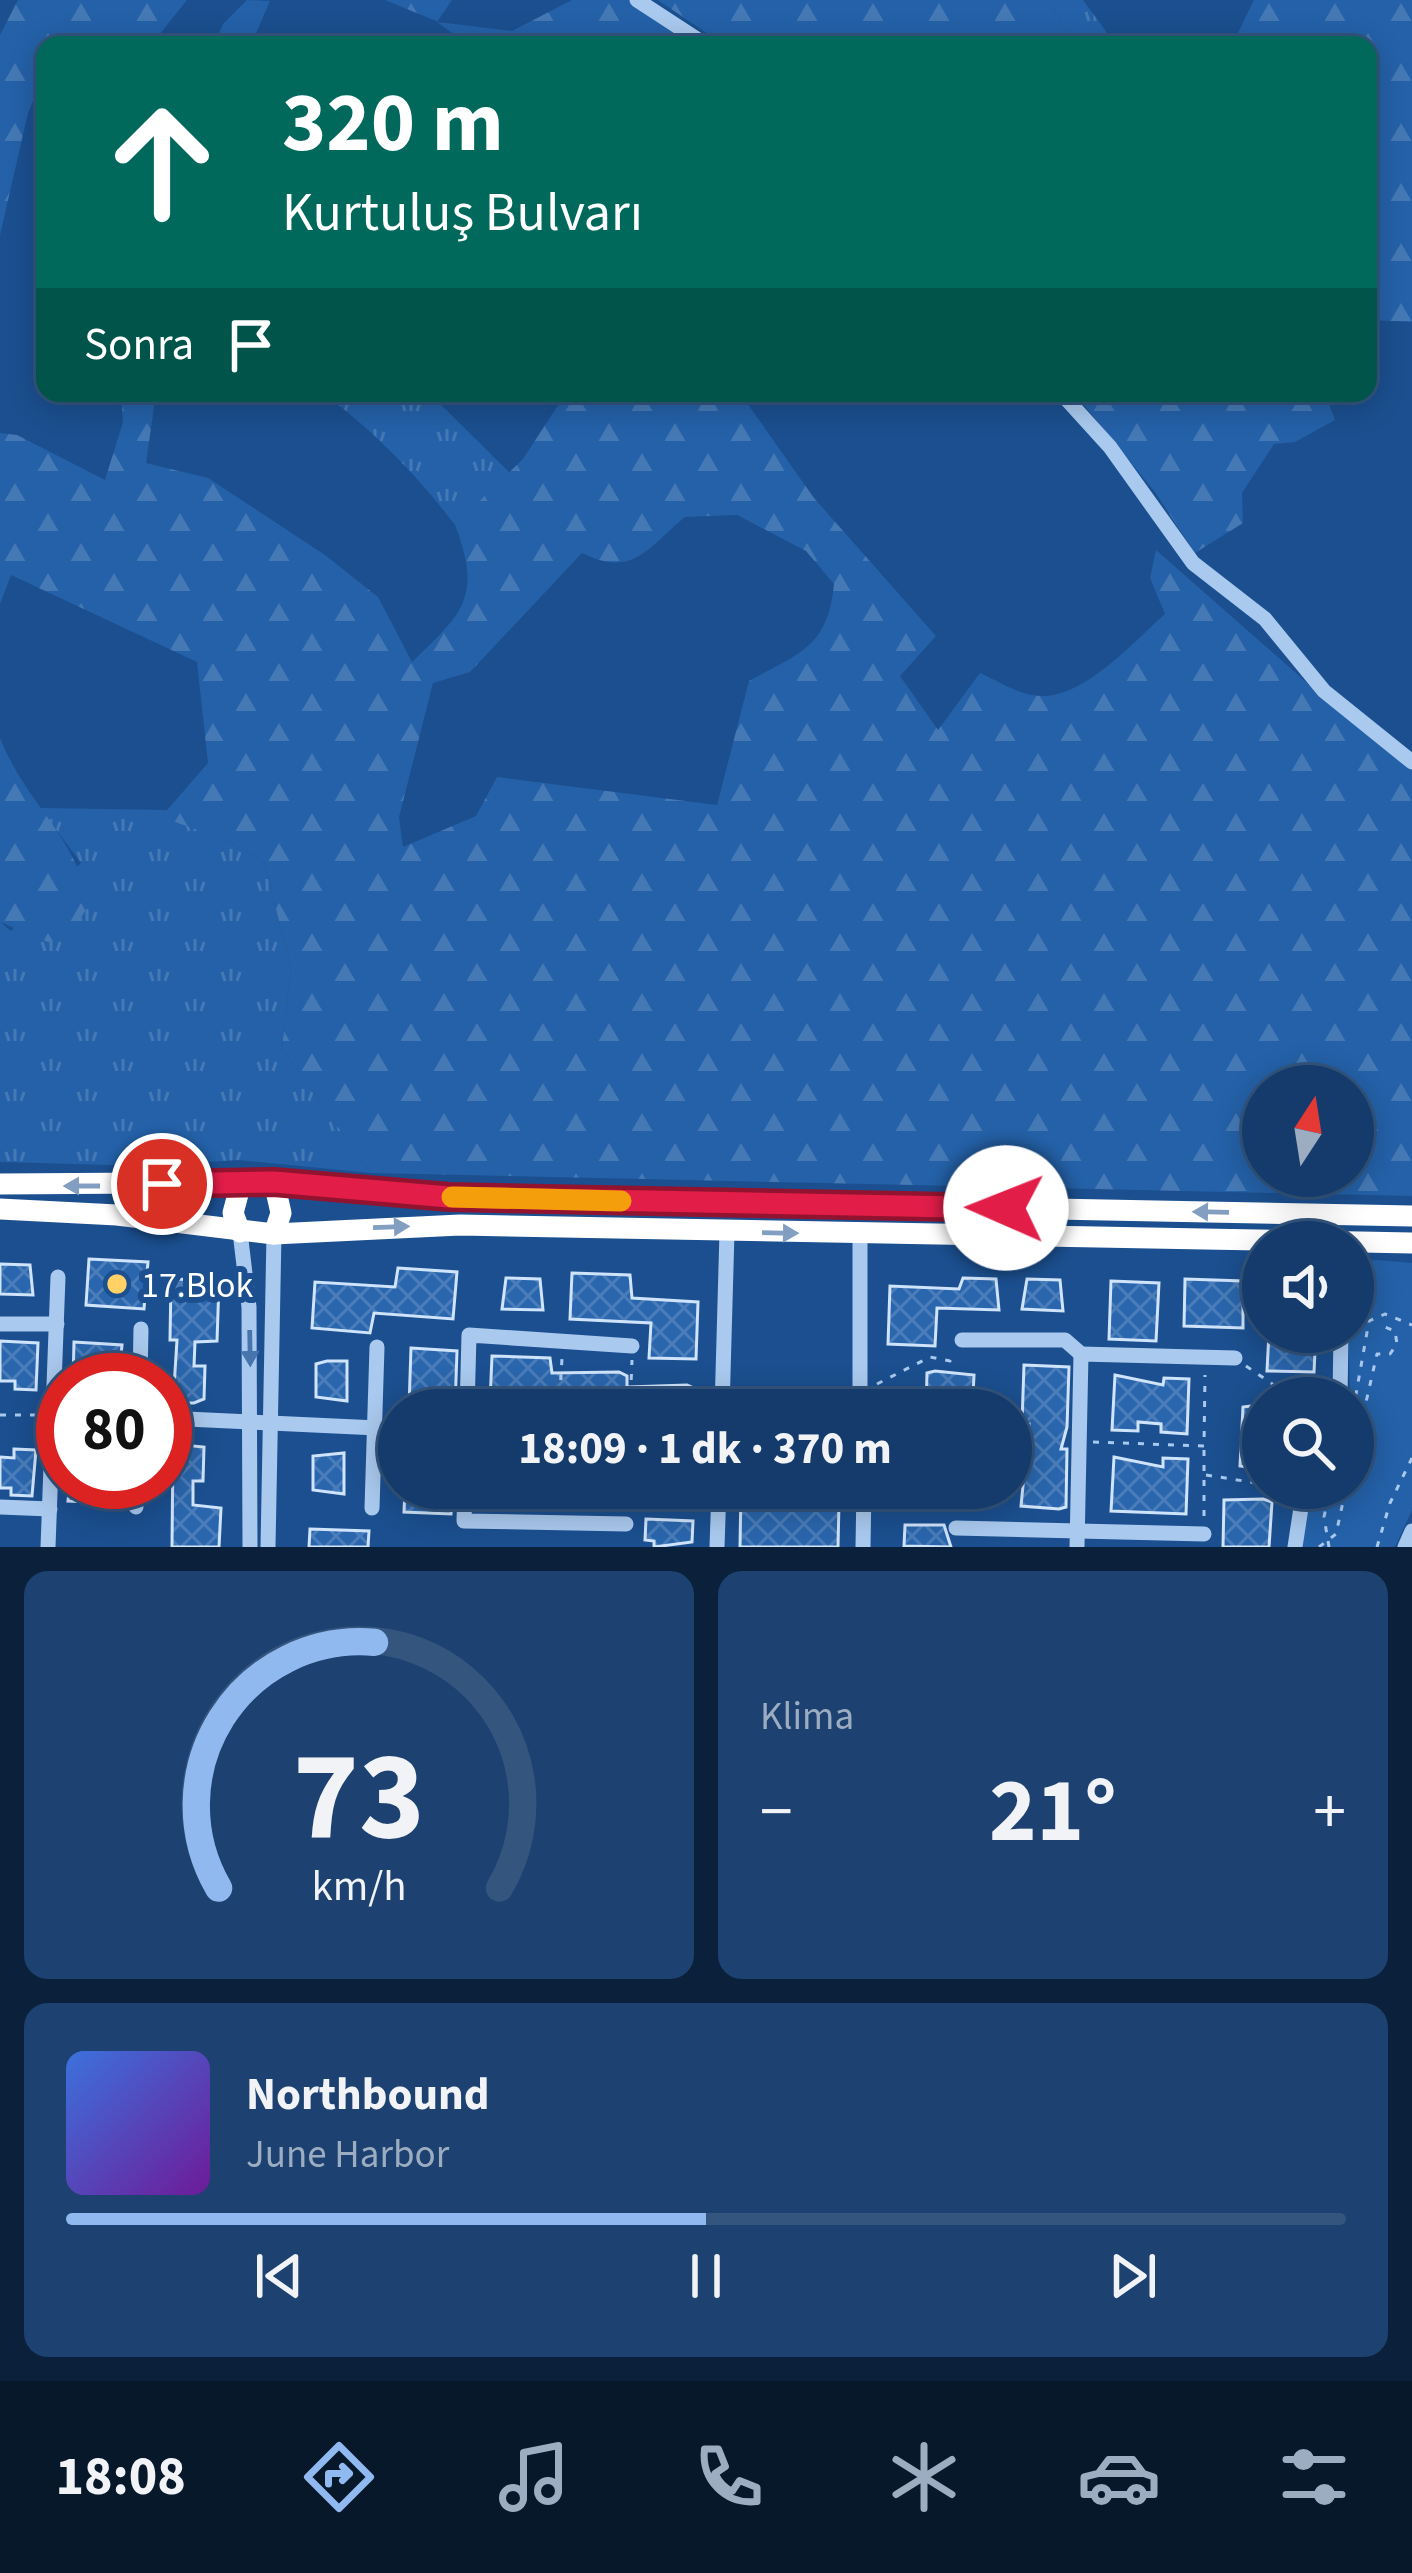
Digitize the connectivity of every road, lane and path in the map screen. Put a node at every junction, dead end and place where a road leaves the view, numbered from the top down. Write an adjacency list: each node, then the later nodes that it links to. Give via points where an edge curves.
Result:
1 (638, 0): 2 (street)
2 (692, 36)
3 (1069, 402): 4 (street, via 1193,563 1265,619 1324,691)
4 (1412, 762)
5 (274, 1182): 6 (highway); 9 (highway, one-way to 5, via 449,1197); 12 (highway, via 281,1213)
6 (241, 1183): 7 (highway, one-way to 7); 10 (highway, via 232,1204)
7 (0, 1184)
8 (0, 1209): 10 (highway)
9 (1412, 1216)
10 (240, 1232): 12 (highway); 44 (street, one-way to 44)
11 (728, 1232): 12 (highway, one-way to 11, via 460,1225); 13 (highway, one-way to 13); 38 (street)
12 (274, 1234): 45 (street)
13 (860, 1234): 14 (highway); 39 (street)
14 (1242, 1240)
15 (1374, 1242): 16 (highway)
16 (1412, 1243)
17 (58, 1277): 19 (street)
18 (0, 1324): 19 (street)
19 (57, 1324): 27 (street)
20 (1382, 1325): 34 (path, via 1395,1331 1397,1344 1377,1354)
21 (1412, 1325): 33 (path, via 1385,1314 1369,1321)
22 (141, 1329): 28 (street)
23 (962, 1340): 29 (street, via 1065,1340); 40 (path, via 950,1361 930,1357)
24 (562, 1342): 25 (street); 35 (street, via 469,1335); 36 (path)
25 (632, 1346): 37 (path)
26 (377, 1347): 46 (street)
27 (57, 1353)
28 (141, 1353)
29 (1081, 1354): 30 (street); 48 (street)
30 (1205, 1357): 31 (street); 49 (path)
31 (1235, 1358): 32 (path)
32 (1263, 1377)
33 (1359, 1377)
34 (1372, 1377)
35 (468, 1389)
36 (560, 1389)
37 (631, 1389)
38 (723, 1389)
39 (860, 1389)
40 (879, 1389)
41 (0, 1414): 42 (path)
42 (36, 1415)
43 (192, 1419): 44 (street)
44 (251, 1422): 45 (street); 74 (street)
45 (269, 1422): 46 (street); 75 (street)
46 (374, 1428): 47 (street); 55 (street)
47 (378, 1428)
48 (1079, 1442): 49 (path); 71 (street)
49 (1204, 1446): 51 (path)
50 (1412, 1458): 80 (path)
51 (1204, 1474): 52 (path); 70 (path)
52 (1242, 1480)
53 (0, 1507): 54 (street)
54 (36, 1508)
55 (372, 1508)
56 (50, 1509): 73 (street)
57 (464, 1509): 66 (street, via 464,1521)
58 (555, 1509): 66 (path)
59 (626, 1509): 67 (path)
60 (718, 1509): 76 (street)
61 (864, 1509): 77 (street)
62 (956, 1509): 68 (path)
63 (1303, 1509): 78 (street)
64 (1326, 1509): 72 (path)
65 (1342, 1509): 72 (path)
66 (555, 1522): 67 (street)
67 (626, 1524)
68 (956, 1528): 71 (street)
69 (1412, 1531): 81 (street)
70 (1204, 1534): 71 (street)
71 (1077, 1539)
72 (1328, 1544): 79 (path)
73 (48, 1547)
74 (250, 1547)
75 (268, 1547)
76 (717, 1547)
77 (863, 1547)
78 (1295, 1547)
79 (1319, 1547)
80 (1377, 1547)
81 (1405, 1547)

